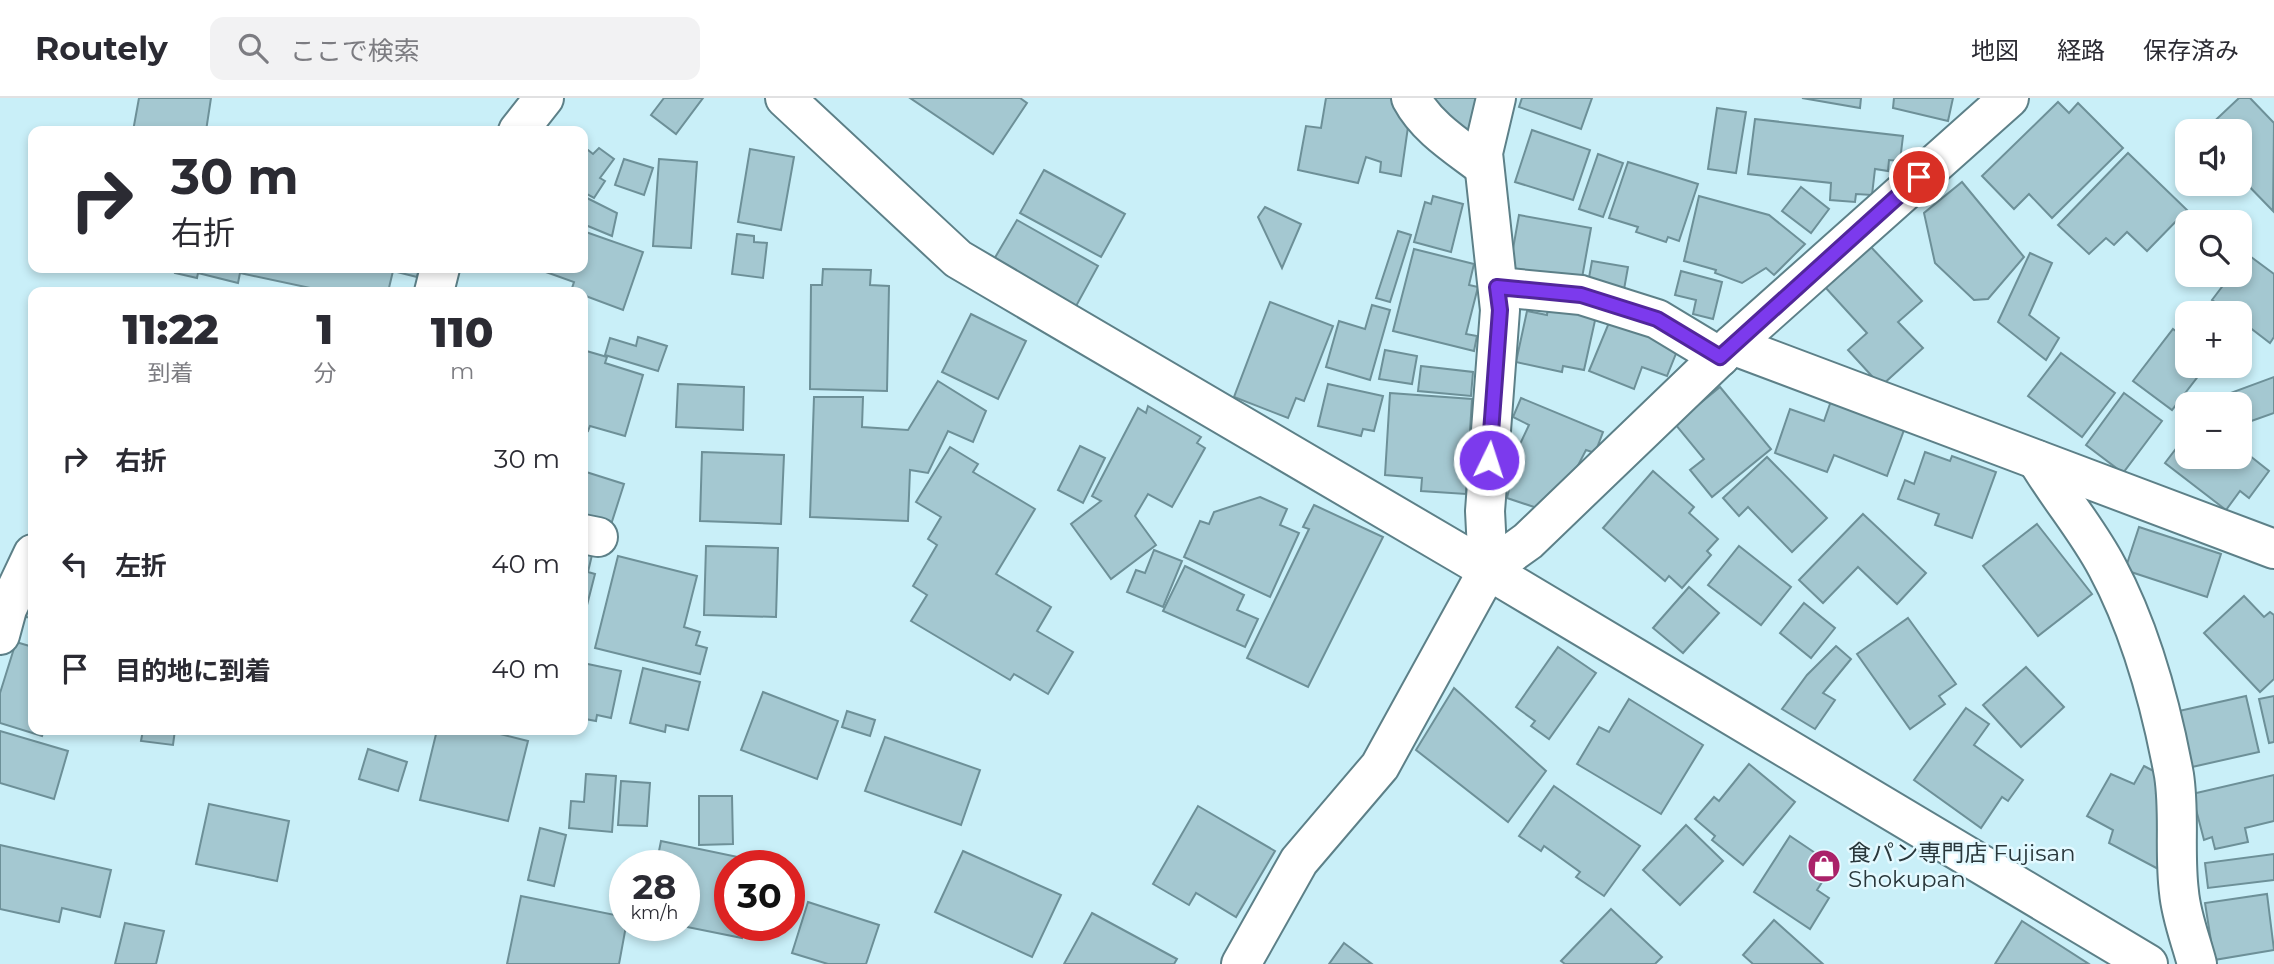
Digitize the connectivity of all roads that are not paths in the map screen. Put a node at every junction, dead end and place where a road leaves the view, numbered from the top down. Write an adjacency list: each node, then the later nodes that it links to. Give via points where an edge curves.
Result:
1 (544, 98): 6 (street)
2 (785, 98): 13 (street, via 958,259)
3 (1411, 98): 7 (street, via 1437,130)
4 (1496, 98): 7 (street)
5 (1988, 106): 9 (street)
6 (522, 126)
7 (1483, 166): 8 (street)
8 (1497, 287): 9 (street, via 1581,295 1657,319); 13 (street, via 1500,310 1485,511)
9 (1726, 351): 10 (street); 13 (street, via 1528,541)
10 (2037, 460): 11 (street); 17 (street, via 2091,539 2129,614 2174,776 2179,892)
11 (2274, 550)
12 (28, 565): 14 (street)
13 (1488, 569): 15 (street, via 1380,766 1298,861); 16 (street)
14 (0, 635)
15 (1241, 964)
16 (2148, 964)
17 (2197, 964)

